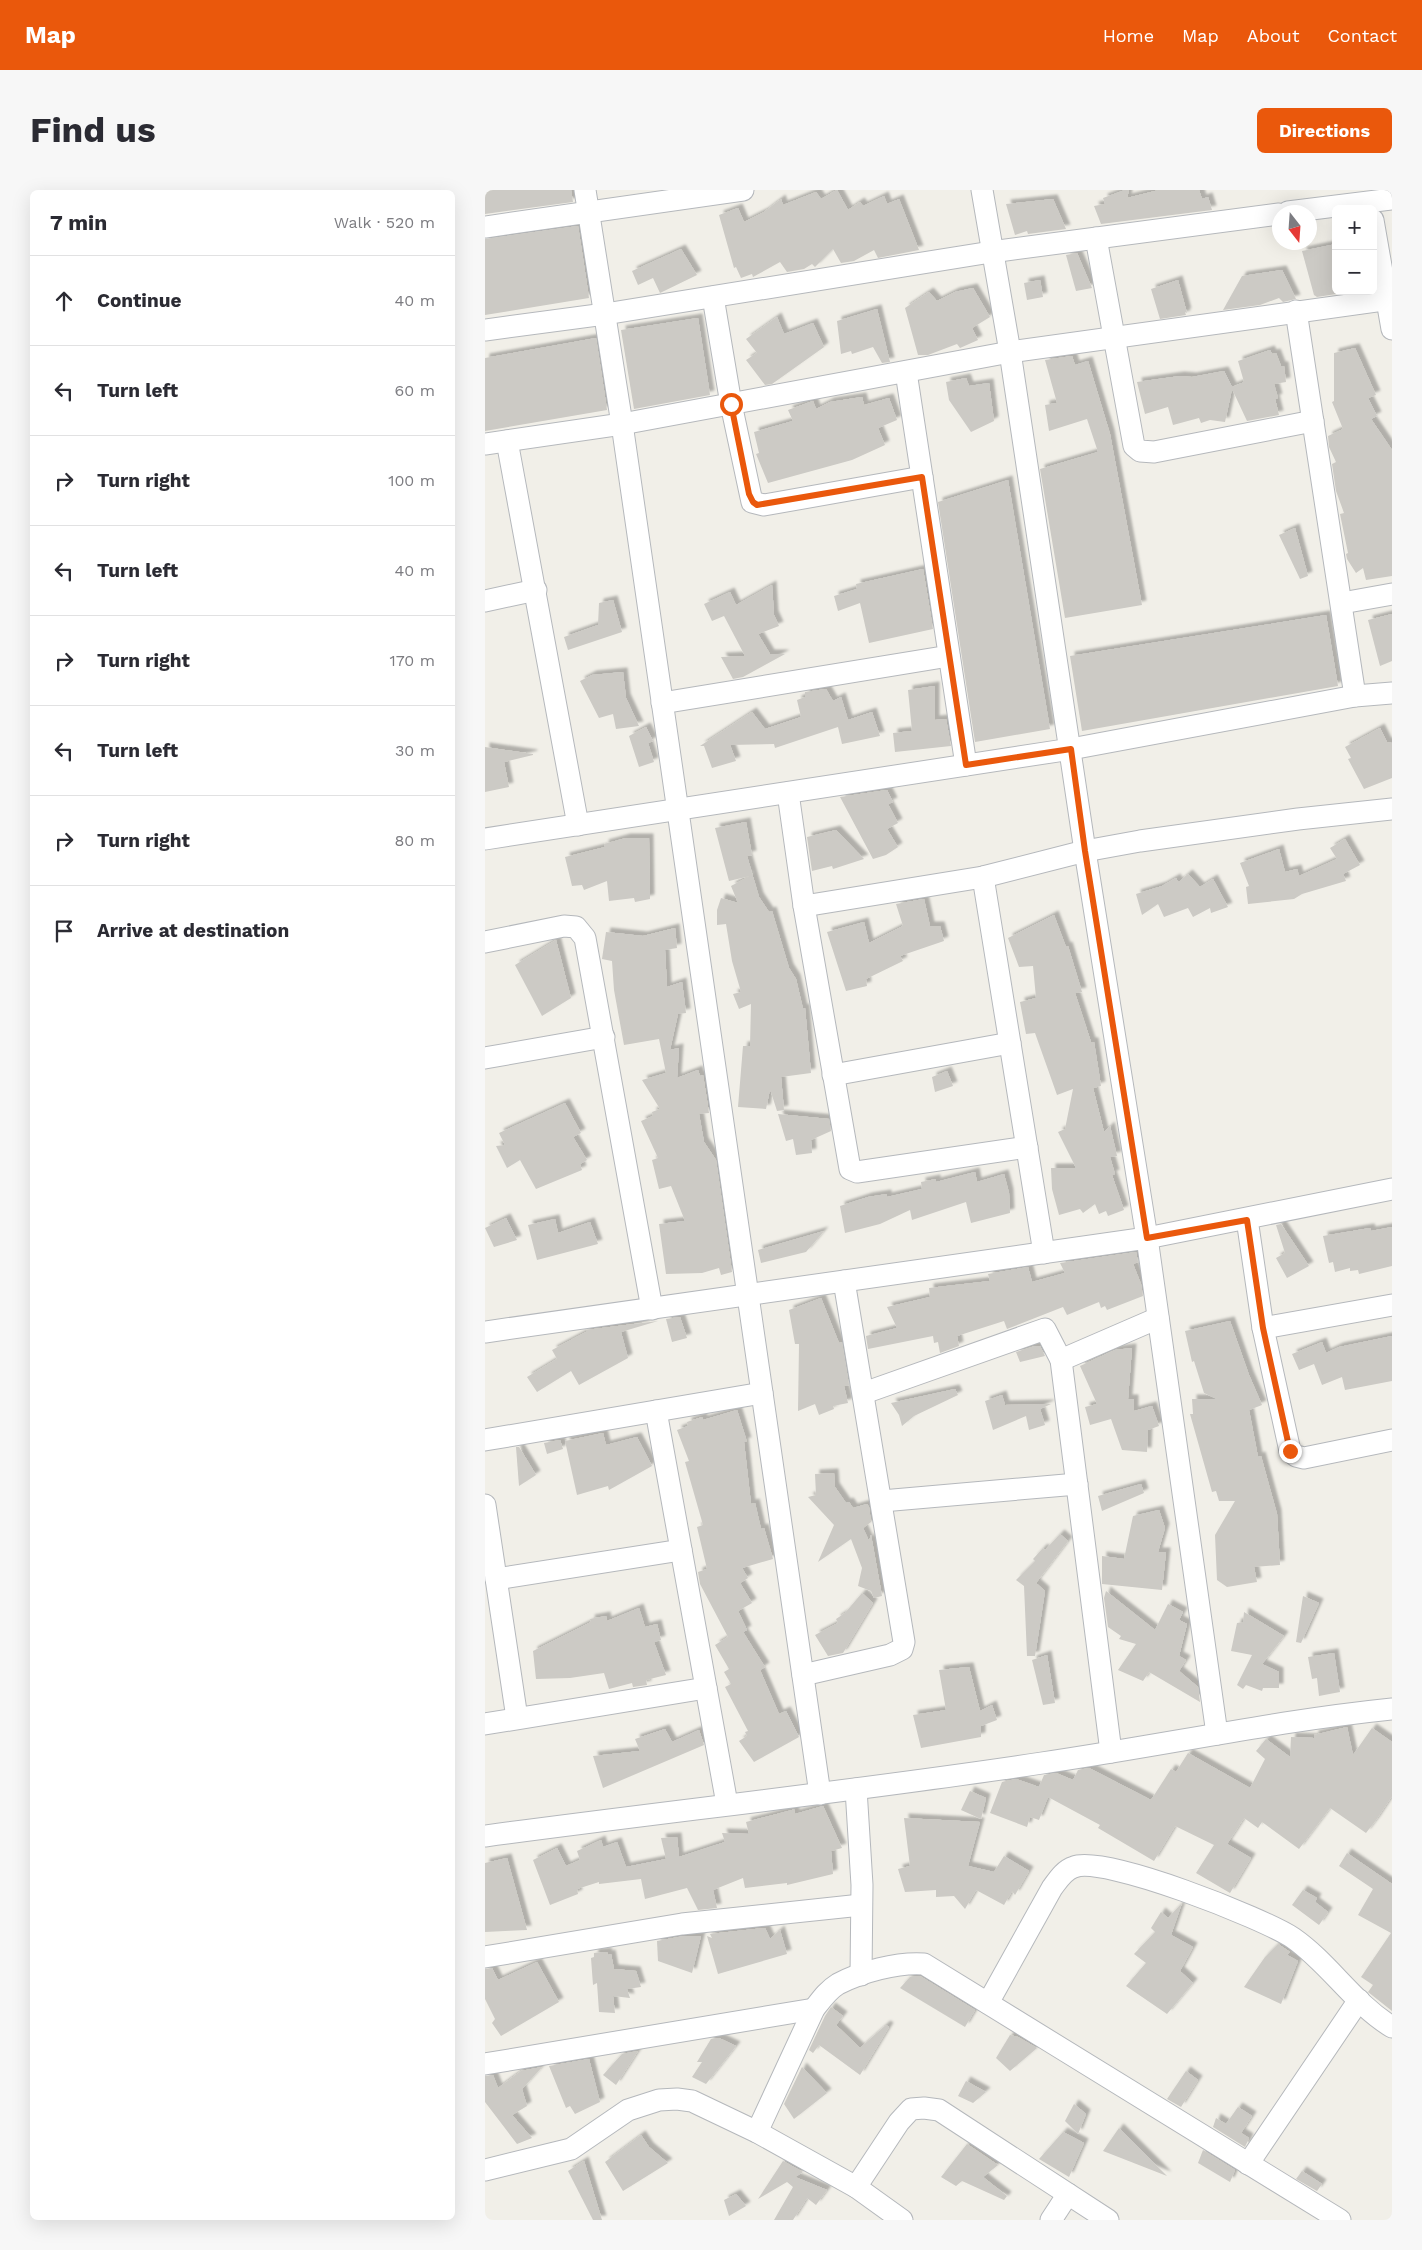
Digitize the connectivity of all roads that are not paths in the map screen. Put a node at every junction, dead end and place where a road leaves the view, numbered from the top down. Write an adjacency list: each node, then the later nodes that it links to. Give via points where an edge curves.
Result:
1 (585, 190): 8 (street)
2 (743, 190): 8 (street)
3 (983, 190): 13 (street)
4 (1392, 198): 5 (street)
5 (1371, 205)
6 (1332, 208): 7 (street)
7 (1317, 210)
8 (589, 213): 10 (street); 17 (street)
9 (1272, 215): 12 (street)
10 (485, 227)
11 (1377, 236): 15 (street)
12 (1096, 238): 13 (street); 20 (street)
13 (991, 252): 14 (street); 21 (street)
14 (713, 297): 17 (street); 23 (street)
15 (1389, 299): 16 (street); 18 (street)
16 (1296, 311): 20 (street); 24 (street)
17 (605, 314): 19 (street); 25 (street)
18 (1392, 329)
19 (485, 330)
20 (1113, 338): 21 (street); 24 (street, via 1131,438 1140,451 1154,452)
21 (1010, 352): 22 (street); 37 (street)
22 (906, 372): 23 (street); 28 (street)
23 (731, 404): 25 (street); 28 (street, via 749,494 757,505)
24 (1313, 421): 32 (street)
25 (622, 424): 26 (street); 36 (street)
26 (507, 440): 27 (street); 29 (street)
27 (485, 444)
28 (922, 477): 33 (street)
29 (536, 590): 31 (street); 42 (street)
30 (1392, 594): 32 (street)
31 (485, 601)
32 (1342, 603): 35 (street)
33 (949, 656): 36 (street); 38 (street)
34 (1392, 692): 35 (street)
35 (1355, 696): 37 (street)
36 (662, 703): 41 (street)
37 (1071, 749): 38 (street); 44 (street)
38 (966, 765): 39 (street)
39 (788, 793): 41 (street); 46 (street)
40 (1392, 809): 44 (street, via 1298,819)
41 (678, 810): 42 (street); 58 (street)
42 (578, 825): 43 (street)
43 (485, 839)
44 (1085, 851): 45 (street); 55 (street)
45 (983, 877): 46 (street); 49 (street)
46 (804, 906): 51 (street)
47 (485, 942): 48 (street, via 564,926 576,927 585,938)
48 (603, 1038): 50 (street); 60 (street)
49 (1010, 1043): 51 (street); 52 (street)
50 (485, 1058)
51 (833, 1075): 52 (street, via 853,1172)
52 (1027, 1147): 56 (street)
53 (1392, 1189): 54 (street)
54 (1247, 1220): 55 (street); 62 (street)
55 (1147, 1238): 56 (street); 61 (street)
56 (1044, 1253): 57 (street)
57 (844, 1281): 58 (street); 65 (street)
58 (748, 1296): 60 (street); 66 (street)
59 (1392, 1305): 62 (street)
60 (652, 1310): 63 (street)
61 (1158, 1318): 64 (street); 80 (street)
62 (1263, 1328): 69 (street, via 1290,1451 1304,1458)
63 (485, 1332)
64 (1061, 1360): 65 (street, via 1045,1330); 70 (street)
65 (864, 1393): 71 (street)
66 (762, 1394): 67 (street); 75 (street)
67 (656, 1411): 68 (street); 73 (street)
68 (485, 1440)
69 (1392, 1440)
70 (1077, 1484): 71 (street); 81 (street)
71 (882, 1501): 75 (street, via 904,1635 902,1649 891,1655)
72 (485, 1505): 74 (street)
73 (681, 1550): 74 (street); 76 (street)
74 (496, 1579): 78 (street)
75 (803, 1675): 83 (street)
76 (706, 1688): 78 (street); 84 (street)
77 (1392, 1709): 80 (street)
78 (517, 1718): 79 (street)
79 (485, 1724)
80 (1217, 1734): 81 (street)
81 (1111, 1752): 82 (street)
82 (857, 1788): 83 (street); 86 (street)
83 (820, 1794): 84 (street)
84 (727, 1804): 85 (street)
85 (485, 1836)
86 (861, 1905): 87 (street, via 682,1924); 88 (street)
87 (485, 1957)
88 (861, 1975): 90 (street, via 904,1964 924,1964); 91 (street, via 838,1984)
89 (1359, 2000): 90 (street, via 1293,1938 1262,1921 1203,1896 1089,1865 1074,1866 1052,1888); 92 (street); 95 (street)
90 (989, 2003): 95 (street)
91 (814, 2009): 93 (street); 94 (street)
92 (1392, 2027)
93 (485, 2064)
94 (757, 2132): 96 (street, via 692,2101 659,2100 628,2110 571,2149); 97 (street)
95 (1248, 2164): 102 (street)
96 (485, 2170)
97 (856, 2187): 98 (street, via 899,2122 911,2109 925,2108 939,2110); 99 (street)
98 (1068, 2194): 100 (street); 101 (street)
99 (902, 2220)
100 (1051, 2220)
101 (1108, 2220)
102 (1340, 2220)

